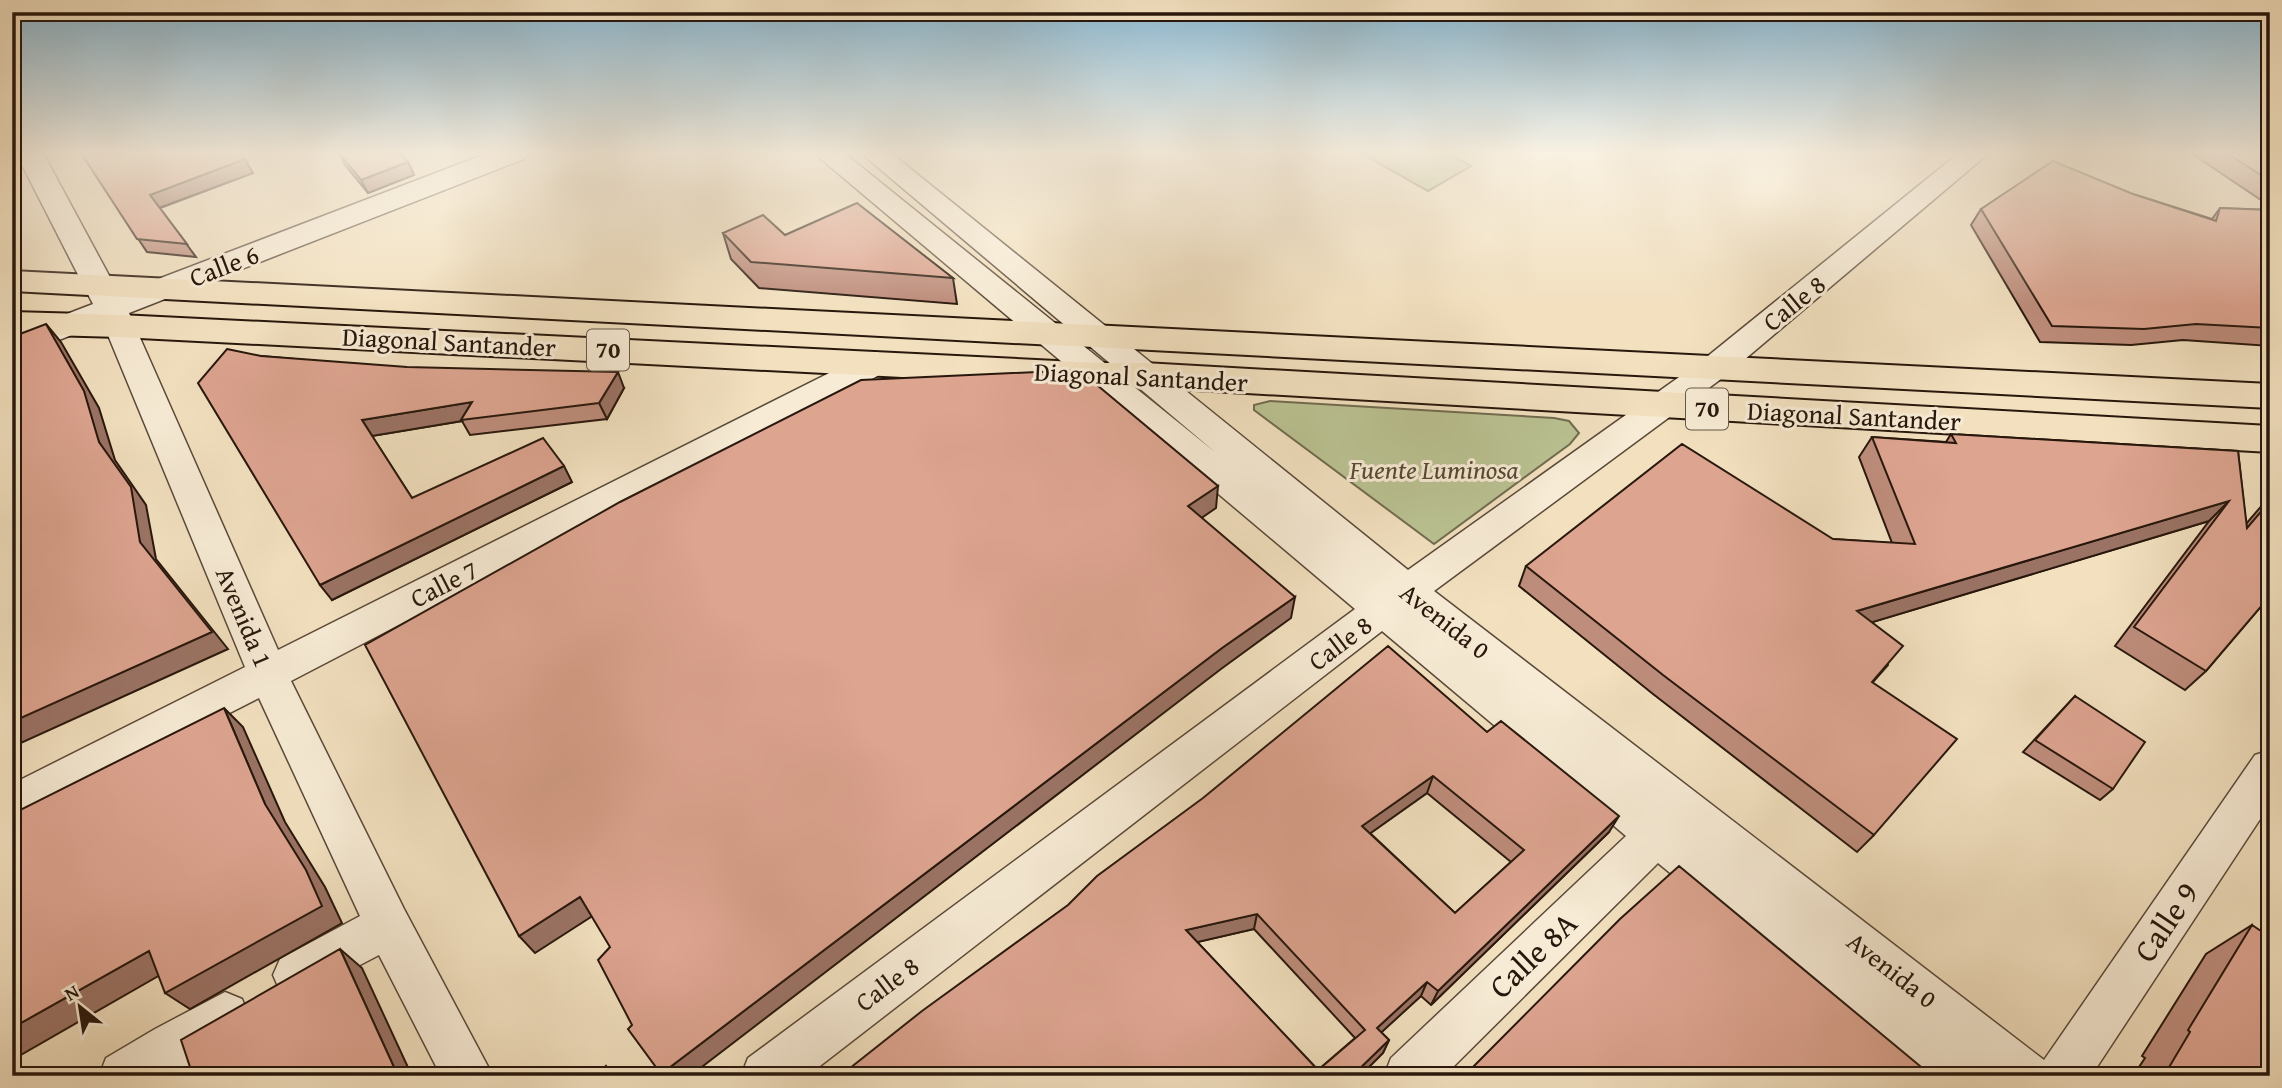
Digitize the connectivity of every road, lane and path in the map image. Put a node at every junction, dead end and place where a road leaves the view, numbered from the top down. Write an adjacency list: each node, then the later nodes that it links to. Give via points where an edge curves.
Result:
1 (55, 204): 8 (street, Avenida 1)
2 (383, 204): 7 (street, Calle 6)
3 (889, 204): 11 (street, Avenida 0)
4 (936, 204): 12 (street, Avenida 0)
5 (1914, 204): 15 (street, Calle 8)
6 (12, 281): 8 (main road, Diagonal Santander / 70)
7 (161, 290): 8 (main road, Diagonal Santander / 70); 11 (main road, Diagonal Santander / 70)
8 (109, 307): 10 (main road, Diagonal Santander / 70); 14 (main road, Diagonal Santander / 70); 22 (street, Avenida 1)
9 (12, 323): 10 (main road, Diagonal Santander / 70)
10 (69, 326): 13 (street)
11 (1047, 334): 12 (main road, Diagonal Santander / 70); 16 (street, Avenida 0)
12 (1097, 335): 15 (main road, Diagonal Santander / 70); 17 (street, Avenida 0)
13 (12, 347)
14 (876, 363): 16 (main road, Diagonal Santander / 70); 22 (street, Calle 7)
15 (1714, 368): 18 (main road, Diagonal Santander / 70); 19 (street, Calle 8)
16 (1097, 375): 17 (main road, Diagonal Santander / 70); 21 (street, Avenida 0)
17 (1144, 375): 19 (main road, Diagonal Santander / 70); 21 (street, Avenida 0)
18 (2270, 396)
19 (1662, 406): 20 (main road, Diagonal Santander / 70); 21 (street, Calle 8)
20 (2270, 439)
21 (1395, 601): 25 (street, Avenida 0); 30 (street, Calle 8); 33 (street, Avenida 0)
22 (268, 674): 24 (street, Calle 7); 26 (street, Avenida 1)
23 (2270, 768): 34 (street, Calle 9)
24 (12, 805)
25 (1657, 835): 31 (street, Calle 8A); 32 (street, Avenida 0)
26 (388, 925): 27 (street); 29 (street, Avenida 1)
27 (181, 1061): 28 (street)
28 (124, 1076)
29 (468, 1076)
30 (766, 1076)
31 (1409, 1076)
32 (1956, 1076)
33 (2026, 1076)
34 (2062, 1076)

